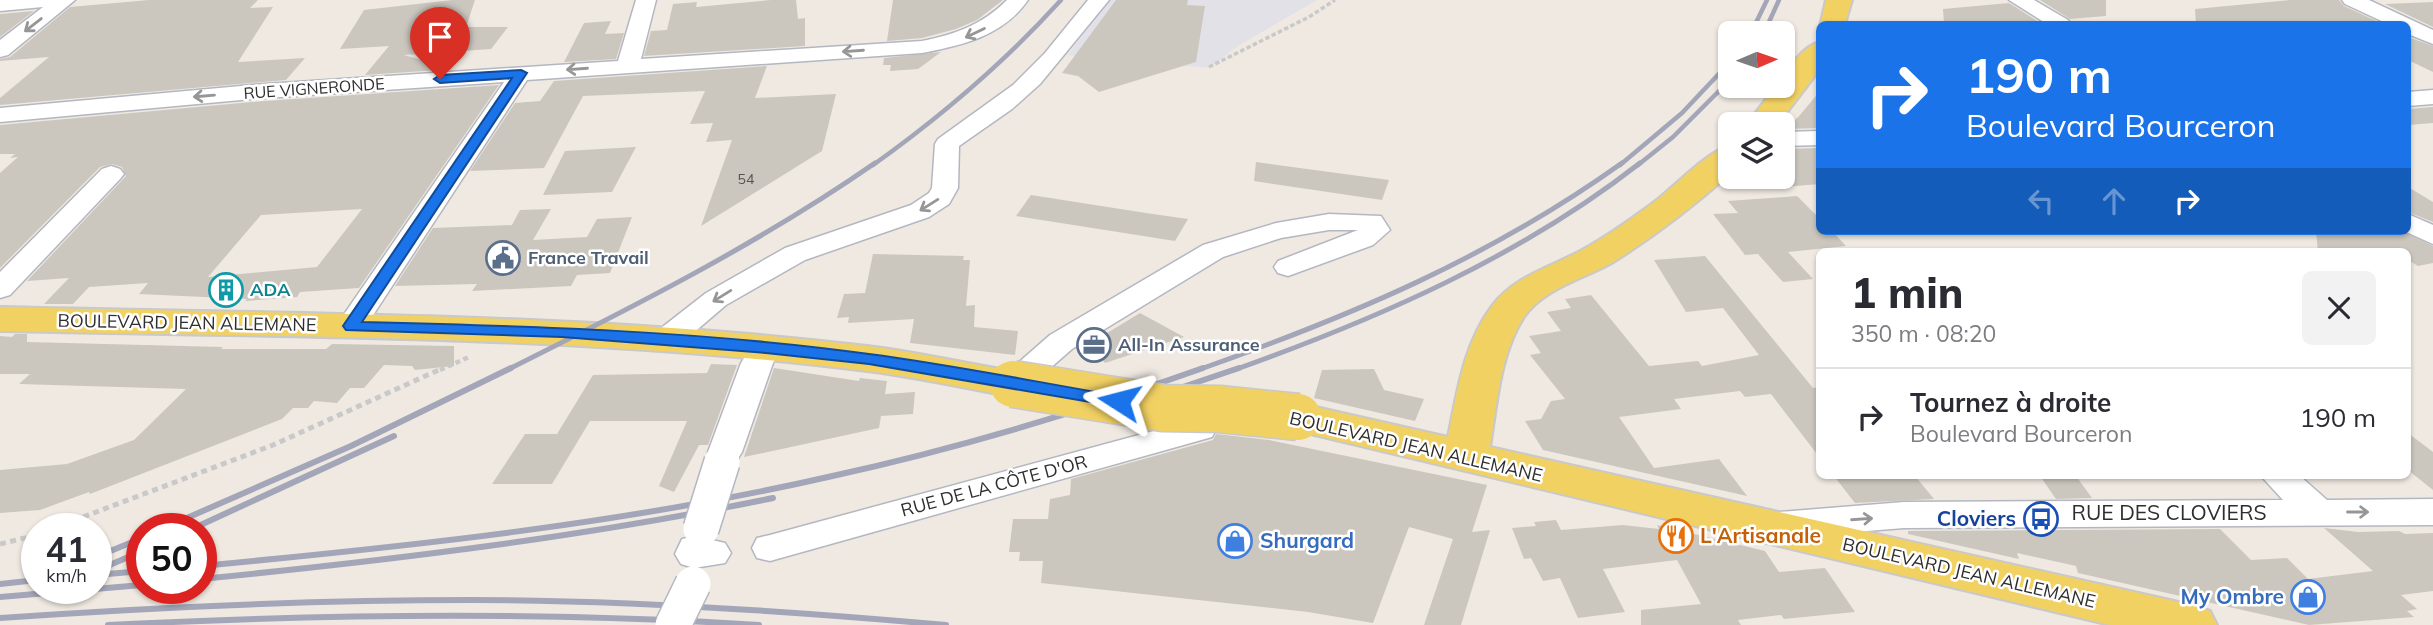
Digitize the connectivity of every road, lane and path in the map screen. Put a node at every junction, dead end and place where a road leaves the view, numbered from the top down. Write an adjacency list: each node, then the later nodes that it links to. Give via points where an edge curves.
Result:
1 (53, 0): 10 (street)
2 (65, 0): 16 (street, one-way to 16)
3 (646, 0): 18 (street)
4 (1018, 0): 18 (street, RUE VIGNERONDE, one-way to 18, via 999,21 962,39 922,47)
5 (1099, 0): 36 (street, one-way to 36, via 1064,46 1020,91 947,144 945,188 940,198 920,211 795,254 716,299)
6 (1335, 0): 19 (path)
7 (1839, 0): 11 (main road)
8 (2020, 0): 12 (street)
9 (2352, 0): 13 (street)
10 (0, 5)
11 (1833, 21)
12 (2056, 21)
13 (2397, 21)
14 (2411, 27): 15 (street)
15 (2433, 38)
16 (0, 50)
17 (1816, 55): 23 (main road)
18 (628, 66): 20 (street, RUE VIGNERONDE, one-way to 20)
19 (1209, 67)
20 (521, 73): 24 (street, RUE VIGNERONDE, one-way to 24); 34 (street)
21 (2433, 97): 22 (street)
22 (2411, 99)
23 (1771, 112)
24 (0, 115)
25 (1816, 138): 26 (street)
26 (1795, 139)
27 (1718, 167): 40 (main road, via 1660,213 1520,299 1505,314 1482,374)
28 (111, 174): 32 (street)
29 (2411, 224): 30 (street)
30 (2433, 236)
31 (1288, 267): 38 (street, via 1363,239 1376,230 1375,225 1355,220 1307,225 1213,251 1061,341)
32 (0, 289)
33 (0, 319): 34 (main road, BOULEVARD JEAN ALLEMANE)
34 (351, 326): 35 (main road, BOULEVARD JEAN ALLEMANE)
35 (514, 330): 36 (main road, BOULEVARD JEAN ALLEMANE); 44 (path, via 475,354 273,445)
36 (667, 339): 37 (main road, BOULEVARD JEAN ALLEMANE)
37 (766, 348): 38 (main road, BOULEVARD JEAN ALLEMANE, via 869,359); 51 (street, bridge, via 723,457 700,554)
38 (1013, 384): 39 (main road, BOULEVARD JEAN ALLEMANE, bridge, via 1163,408)
39 (1198, 409): 40 (main road, BOULEVARD JEAN ALLEMANE, bridge, via 1298,417); 49 (street, RUE DE LA CÔTE D'OR, via 1199,429)
40 (1466, 457): 46 (main road, BOULEVARD JEAN ALLEMANE)
41 (2281, 479): 42 (street)
42 (2318, 512): 43 (street, RUE DES CLOVIERS, one-way to 43); 45 (street, RUE DES CLOVIERS)
43 (2433, 512)
44 (94, 513)
45 (1904, 515): 46 (street, RUE DES CLOVIERS, one-way to 45); 50 (street, via 1905,529 1915,544)
46 (1769, 526): 50 (main road, BOULEVARD JEAN ALLEMANE)
47 (21, 539): 48 (path)
48 (0, 544)
49 (770, 548)
50 (1967, 572): 52 (main road, BOULEVARD JEAN ALLEMANE)
51 (673, 625)
52 (2192, 625)

